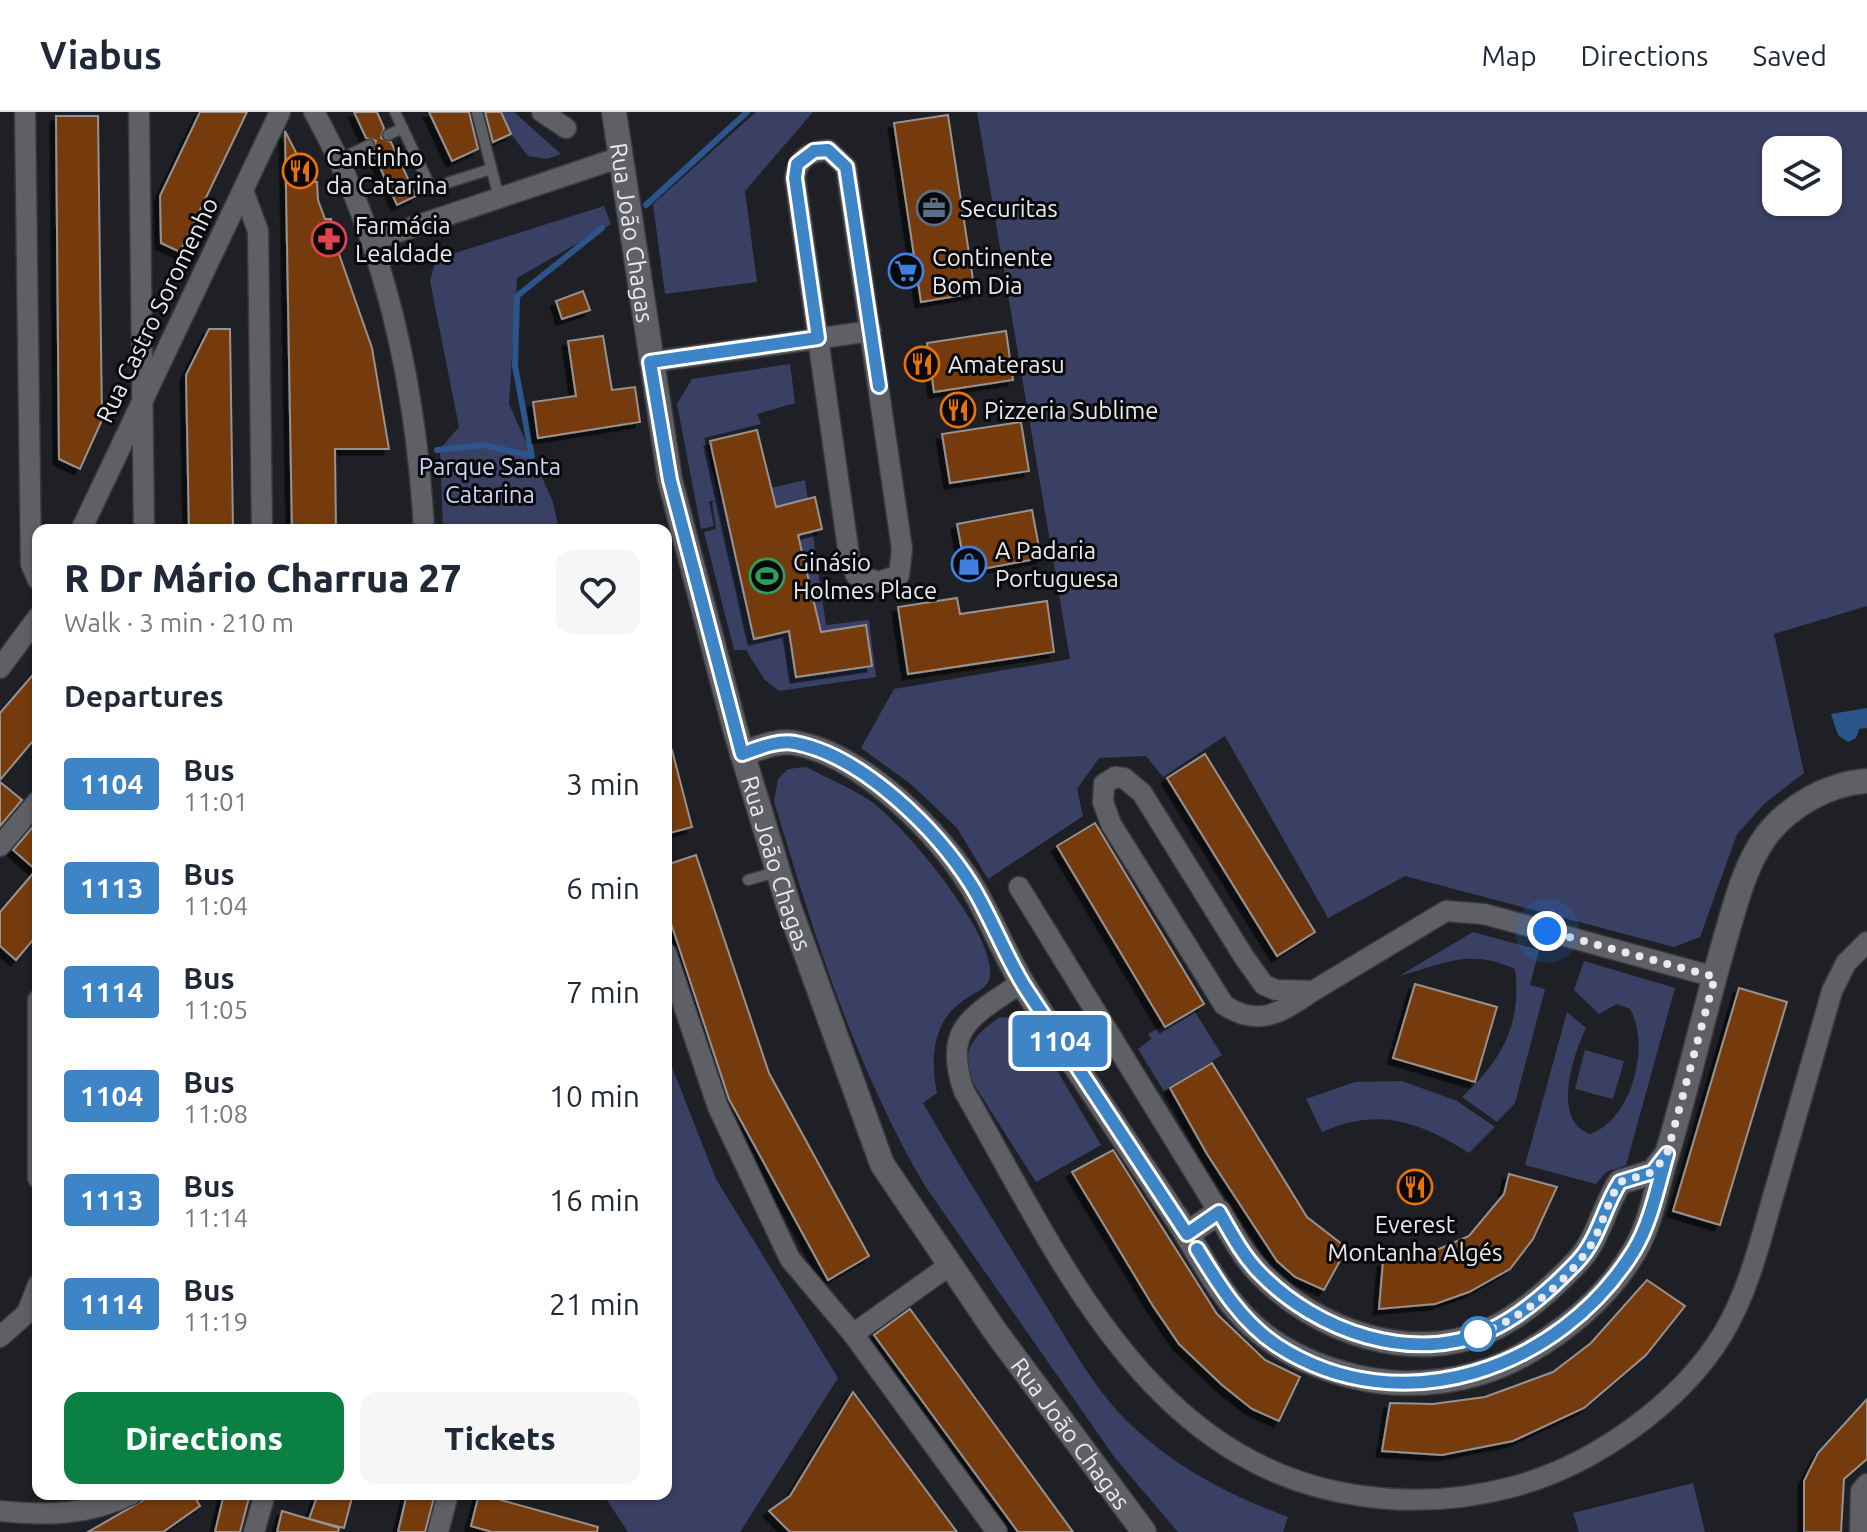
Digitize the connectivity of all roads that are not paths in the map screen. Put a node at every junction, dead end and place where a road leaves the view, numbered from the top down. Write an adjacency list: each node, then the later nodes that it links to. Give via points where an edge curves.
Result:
1 (25, 112): 27 (street)
2 (139, 112): 22 (street)
3 (280, 112): 16 (street, Rua Castro Soromenho)
4 (314, 112): 14 (street)
5 (395, 112): 9 (lane)
6 (477, 112): 15 (lane)
7 (542, 112): 10 (street)
8 (614, 112): 13 (street, Rua João Chagas)
9 (403, 128): 11 (lane); 15 (lane, via 431,188)
10 (566, 128)
11 (388, 135)
12 (369, 145): 14 (lane)
13 (618, 158): 17 (street); 21 (street, Rua João Chagas)
14 (340, 159): 18 (street)
15 (491, 169): 17 (lane)
16 (243, 190): 22 (street, Rua Castro Soromenho); 25 (street, via 258,231)
17 (499, 198): 18 (street)
18 (371, 241): 26 (street, via 407,369)
19 (871, 331): 20 (street); 20 (street, via 846,167 828,150 814,151 797,164 795,178); 20 (street, via 902,559 899,575 879,582 856,575 850,562)
20 (818, 338): 21 (street)
21 (650, 362): 30 (street, Rua João Chagas, via 670,480)
22 (142, 401): 23 (street, Rua Castro Soromenho); 24 (street)
23 (84, 524)
24 (144, 524)
25 (262, 524)
26 (424, 524)
27 (32, 566)
28 (32, 625): 29 (street)
29 (0, 668)
30 (742, 754): 34 (street, Rua João Chagas); 40 (street, via 795,743 829,756 887,793 946,849 973,887)
31 (1867, 781): 39 (street, via 1816,796 1792,810 1763,839 1740,888)
32 (32, 808): 33 (street)
33 (0, 846)
34 (778, 871): 35 (lane); 49 (street, Rua João Chagas, via 882,1164)
35 (748, 880)
36 (1019, 887): 45 (street)
37 (1867, 942): 40 (street, via 1837,978 1748,1280 1723,1333 1697,1365 1644,1419 1591,1456 1499,1491 1407,1501 1311,1487 1216,1443 1183,1417 1105,1330 956,1068 963,1029 971,1017)
38 (672, 971): 51 (street, via 718,1107 790,1259)
39 (1715, 977): 41 (street, via 1458,910 1424,921); 42 (street)
40 (1022, 982): 46 (street)
41 (1313, 991): 41 (street, via 1264,985 1142,793 1124,778 1108,780 1103,802 1111,824 1224,1005 1251,1018 1269,1017)
42 (1667, 1154): 43 (street, via 1653,1172); 44 (street)
43 (1620, 1182): 44 (street, via 1641,1192); 47 (street, via 1591,1245 1558,1280 1490,1331 1455,1341 1391,1342 1332,1324 1260,1273)
44 (1651, 1209): 48 (street, via 1635,1250 1576,1320 1516,1359 1450,1380 1379,1381 1306,1359 1251,1324)
45 (1219, 1212): 46 (street); 47 (street)
46 (1187, 1234): 48 (street)
47 (1237, 1242): 48 (street)
48 (1206, 1264)
49 (950, 1265): 51 (street); 61 (street, Rua João Chagas)
50 (32, 1300): 52 (street, via 27,1313)
51 (853, 1334): 60 (street)
52 (0, 1337)
53 (1867, 1484): 62 (street, via 1861,1491)
54 (120, 1500): 57 (street, via 73,1513)
55 (263, 1500): 58 (street)
56 (446, 1500): 59 (street)
57 (0, 1511)
58 (254, 1532)
59 (438, 1532)
60 (997, 1532)
61 (1144, 1532)
62 (1860, 1532)

